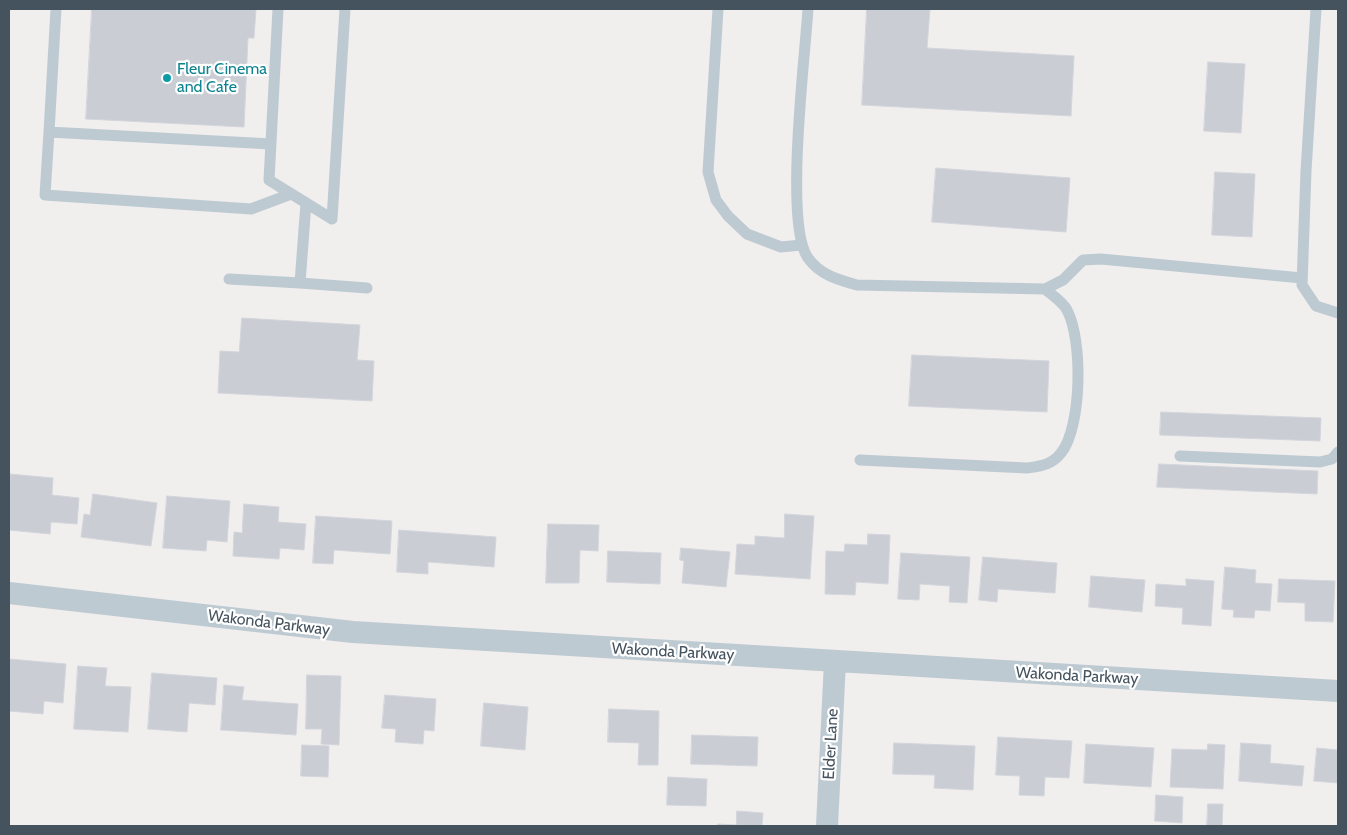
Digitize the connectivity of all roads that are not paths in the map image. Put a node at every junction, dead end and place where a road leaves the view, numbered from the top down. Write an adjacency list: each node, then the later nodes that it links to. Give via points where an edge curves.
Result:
1 (56, 9): 7 (lane)
2 (278, 9): 8 (lane)
3 (345, 9): 10 (lane, via 332,219)
4 (718, 9): 11 (lane, via 708,172 716,200 748,234 782,247)
5 (808, 9): 11 (lane, via 795,196)
6 (1316, 9): 12 (lane)
7 (49, 132): 8 (lane); 9 (lane, via 45,195 252,209)
8 (271, 144): 9 (lane, via 268,180)
9 (291, 194): 10 (lane)
10 (306, 203): 14 (lane)
11 (801, 245): 16 (lane, via 809,259 832,279 857,285)
12 (1302, 278): 16 (lane, via 1101,259 1084,260 1063,280); 17 (lane, via 1302,285 1316,306)
13 (230, 279): 14 (lane)
14 (300, 284): 15 (lane)
15 (367, 288)
16 (1046, 288): 20 (lane, via 1067,309 1077,355 1072,425 1067,445 1060,455 1047,465 1026,468)
17 (1338, 313)
18 (1338, 452): 19 (lane, via 1332,459 1320,462)
19 (1180, 456)
20 (860, 460)
21 (9, 593): 22 (street, Wakonda Parkway, via 353,632)
22 (836, 662): 23 (street, Wakonda Parkway); 24 (street, Elder Lane)
23 (1338, 691)
24 (827, 826)

